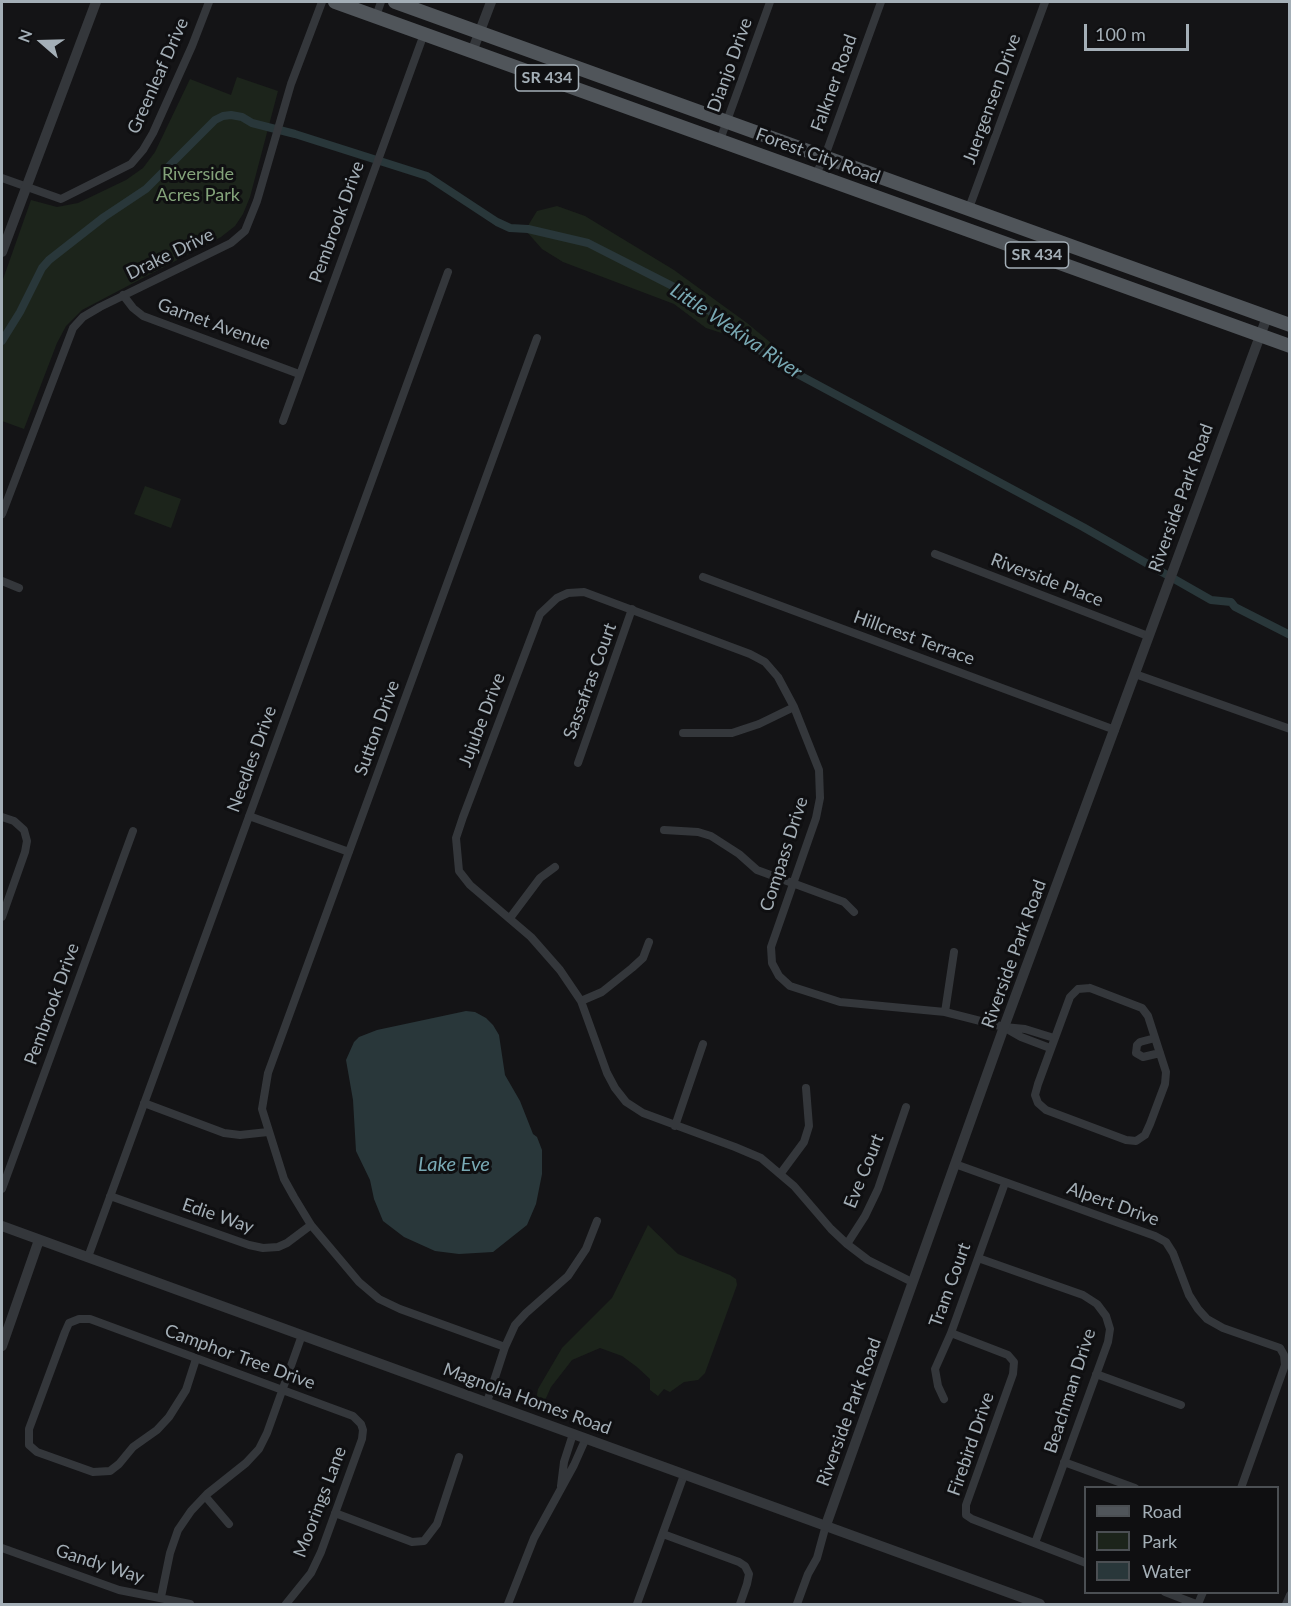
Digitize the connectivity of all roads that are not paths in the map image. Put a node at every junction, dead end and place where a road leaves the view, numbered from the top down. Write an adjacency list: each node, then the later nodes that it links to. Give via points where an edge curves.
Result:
1 (96, 2): 21 (street)
2 (209, 2): 21 (street, Greenleaf Drive, via 153,132 131,164 61,199)
3 (322, 2): 27 (street, Drake Drive, via 291,84 245,231 231,243)
4 (335, 2): 11 (main road, Forest City Road / SR 434)
5 (381, 2): 11 (street)
6 (394, 2): 12 (main road, Forest City Road / SR 434)
7 (491, 2): 13 (street)
8 (770, 2): 16 (street, Dianjo Drive)
9 (881, 2): 18 (street, Falkner Road)
10 (1045, 2): 22 (street, Juergensen Drive)
11 (376, 16): 14 (main road, Forest City Road / SR 434)
12 (453, 23): 13 (main road, Forest City Road / SR 434); 14 (main road, via 437,23)
13 (480, 32): 15 (street); 16 (main road, Forest City Road / SR 434)
14 (424, 34): 15 (main road, Forest City Road / SR 434); 33 (street, Pembrook Drive)
15 (472, 52): 17 (main road, Forest City Road / SR 434)
16 (727, 121): 17 (street, Dianjo Drive); 18 (main road, Forest City Road / SR 434)
17 (720, 140): 19 (main road, Forest City Road / SR 434)
18 (825, 156): 19 (street, Falkner Road); 22 (main road, Forest City Road / SR 434)
19 (816, 174): 25 (main road, Forest City Road / SR 434)
20 (2, 178): 21 (street, Greenleaf Drive)
21 (25, 187): 24 (street)
22 (969, 208): 23 (main road, Forest City Road / SR 434)
23 (1077, 247): 25 (street); 28 (main road, Forest City Road / SR 434)
24 (2, 252)
25 (1065, 265): 30 (main road, Forest City Road / SR 434)
26 (448, 272): 48 (street, Needles Drive)
27 (123, 296): 33 (street, Garnet Avenue, via 143,316); 35 (street, Drake Drive, via 83,317 73,328)
28 (1267, 316): 29 (main road, Forest City Road / SR 434); 30 (street, Riverside Park Road)
29 (1290, 325)
30 (1259, 336): 32 (main road, Forest City Road / SR 434); 41 (street, Riverside Park Road)
31 (537, 338): 52 (street, Sutton Drive)
32 (1290, 346)
33 (299, 374): 34 (street, Pembrook Drive)
34 (283, 421)
35 (2, 514)
36 (935, 554): 41 (street, Riverside Place)
37 (703, 577): 45 (street, Hillcrest Terrace)
38 (2, 581): 39 (street)
39 (19, 588)
40 (633, 609): 43 (street, Compass Drive, via 765,662); 47 (street, Sassafras Court); 57 (street, Jujube Drive, via 584,592 568,592 540,614 456,838 459,871)
41 (1148, 636): 42 (street, Riverside Park Road)
42 (1135, 674): 44 (street); 45 (street, Riverside Park Road)
43 (794, 707): 46 (street, via 732,732); 54 (street, Compass Drive, via 819,770 820,798)
44 (1290, 729)
45 (1115, 730): 62 (street, Riverside Park Road)
46 (683, 733)
47 (578, 763)
48 (249, 816): 52 (street); 69 (street, Needles Drive)
49 (2, 817): 56 (street, via 14,820 24,830 27,841)
50 (664, 830): 54 (street, via 711,836 757,870)
51 (133, 831): 76 (street, Pembrook Drive)
52 (349, 852): 72 (street, Sutton Drive, via 268,1073 262,1109)
53 (555, 867): 57 (street, via 540,878)
54 (793, 884): 55 (street, via 844,903); 61 (street, Compass Drive, via 771,947 772,963 790,986 840,1002)
55 (854, 912)
56 (2, 917)
57 (510, 918): 60 (street, via 560,970)
58 (649, 942): 60 (street, via 643,958 632,968 602,992)
59 (954, 952): 61 (street)
60 (581, 1001): 71 (street, via 615,1088 644,1113)
61 (945, 1012): 62 (street, Compass Drive)
62 (1004, 1027): 63 (street); 66 (street); 73 (street, Riverside Park Road)
63 (1054, 1038): 64 (street, via 1070,997 1085,988 1143,1008); 66 (street)
64 (1155, 1038): 67 (street); 67 (street, via 1140,1042 1136,1053 1143,1057)
65 (703, 1044): 71 (street)
66 (1050, 1048): 67 (street, via 1035,1095 1038,1103 1046,1110 1136,1141 1145,1135 1165,1084)
67 (1160, 1053)
68 (806, 1088): 74 (street, via 809,1126 804,1142)
69 (144, 1103): 72 (street, via 224,1133); 77 (street, Needles Drive)
70 (906, 1107): 82 (street, Eve Court, via 878,1189)
71 (675, 1126): 74 (street, via 761,1158)
72 (268, 1132): 79 (street, Sutton Drive, via 284,1179)
73 (955, 1164): 75 (street, Alpert Drive); 85 (street, Riverside Park Road)
74 (780, 1173): 82 (street)
75 (1005, 1183): 84 (street, Tram Court); 105 (street, Alpert Drive, via 1166,1242 1189,1295 1207,1319 1280,1348 1285,1365)
76 (2, 1189)
77 (110, 1196): 79 (street, Edie Way, via 263,1248 287,1244); 83 (street, Needles Drive)
78 (597, 1221): 89 (street, via 578,1263 515,1325)
79 (311, 1225): 89 (street, Sutton Drive, via 359,1282 379,1299)
80 (2, 1226): 81 (street, Magnolia Homes Road)
81 (39, 1240): 83 (street, Magnolia Homes Road); 88 (street)
82 (847, 1244): 85 (street, via 868,1260)
83 (88, 1257): 87 (street, Magnolia Homes Road)
84 (978, 1258): 86 (street, Tram Court); 91 (street, Beachman Drive, via 1097,1304 1110,1329)
85 (912, 1282): 110 (street, Riverside Park Road)
86 (951, 1333): 93 (street, Tram Court, via 935,1369); 112 (street, Firebird Drive, via 1008,1355 1014,1362 966,1515)
87 (302, 1335): 92 (street); 94 (street, Magnolia Homes Road)
88 (2, 1346)
89 (505, 1347): 94 (street)
90 (196, 1359): 90 (street, Camphor Tree Drive, via 90,1319 69,1323 29,1429 29,1445 37,1452 93,1472 110,1471 169,1417 186,1390); 92 (street, Camphor Tree Drive)
91 (1096, 1374): 95 (street); 102 (street, Beachman Drive)
92 (283, 1391): 98 (street, Camphor Tree Drive, via 353,1416 361,1424); 107 (street, via 259,1449)
93 (944, 1399)
94 (487, 1402): 96 (street, Magnolia Homes Road)
95 (1181, 1405)
96 (573, 1434): 97 (street, Magnolia Homes Road); 99 (street)
97 (585, 1438): 101 (street); 103 (street, Magnolia Homes Road)
98 (362, 1439): 108 (street, Moorings Lane)
99 (565, 1456): 101 (street); 106 (street)
100 (459, 1457): 108 (street, via 437,1524 424,1541 412,1542)
101 (577, 1460): 106 (street)
102 (1064, 1462): 104 (street); 112 (street, Beachman Drive)
103 (684, 1475): 110 (street, Magnolia Homes Road); 111 (street)
104 (1130, 1486)
105 (1241, 1486)
106 (561, 1490): 120 (street, via 534,1538)
107 (205, 1496): 109 (street); 117 (street, via 178,1530)
108 (335, 1514): 119 (street, Moorings Lane, via 311,1573)
109 (229, 1524)
110 (826, 1525): 123 (street, Riverside Park Road, via 817,1558); 124 (street, Magnolia Homes Road)
111 (663, 1534): 121 (street); 122 (street, via 745,1566 747,1584)
112 (1035, 1544): 114 (street, Firebird Drive)
113 (2, 1548): 117 (street, Gandy Way, via 119,1590)
114 (1084, 1562)
115 (1168, 1594): 125 (street)
116 (1290, 1595): 126 (street)
117 (161, 1598): 118 (street, Gandy Way)
118 (190, 1605)
119 (286, 1605)
120 (508, 1605)
121 (637, 1605)
122 (740, 1605)
123 (796, 1605)
124 (1040, 1605)
125 (1197, 1605)
126 (1286, 1605)

